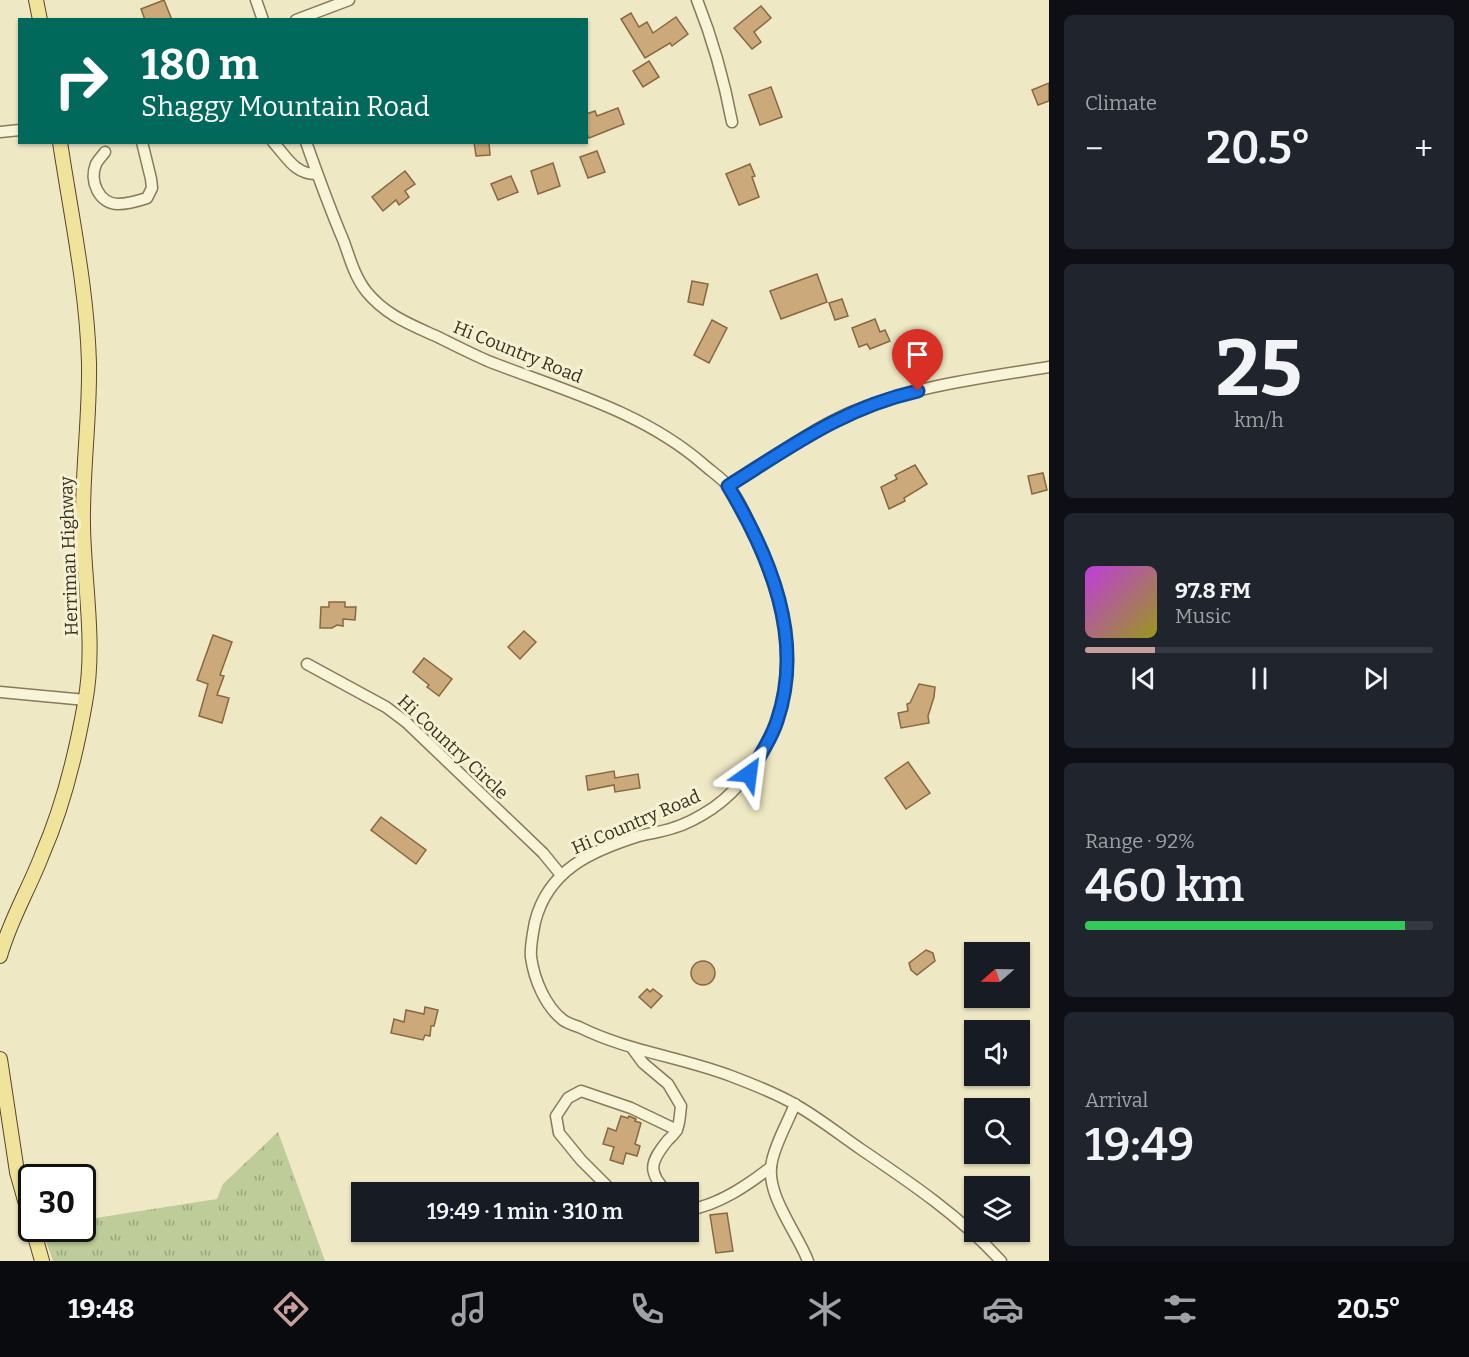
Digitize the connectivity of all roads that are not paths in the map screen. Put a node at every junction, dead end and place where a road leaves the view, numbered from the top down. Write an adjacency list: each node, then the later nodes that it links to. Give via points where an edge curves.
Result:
1 (36, 0): 5 (main road)
2 (256, 0): 6 (street)
3 (349, 0): 7 (street)
4 (698, 0): 8 (street, via 724,80)
5 (40, 18)
6 (262, 18)
7 (301, 18)
8 (732, 122)
9 (18, 130): 10 (street)
10 (0, 132)
11 (60, 144): 21 (main road, Herriman Highway, via 88,340 83,504 90,661)
12 (142, 144): 15 (street, via 152,188 147,198 134,202 117,204 98,194 96,164)
13 (275, 144): 16 (street, via 294,168 308,175)
14 (307, 144): 16 (street, Hi Country Road)
15 (105, 152)
16 (317, 174): 18 (street, Hi Country Road, via 358,277 366,292 391,316 485,360 573,391 658,430)
17 (1049, 367): 18 (street, via 939,386 872,404 824,426)
18 (728, 486): 22 (street, Hi Country Road, via 747,518 781,606 789,670 777,722 749,774 717,805 672,829 639,836 598,852)
19 (307, 664): 22 (street, Hi Country Circle, via 406,722 543,853)
20 (0, 692): 21 (street)
21 (86, 700): 23 (main road, Herriman Highway, via 53,826)
22 (561, 875): 24 (street, Hi Country Road, via 540,904 533,931 531,955 536,981 561,1019)
23 (0, 956)
24 (632, 1048): 26 (street, Hi Country Road, via 730,1076); 27 (street, via 668,1084 681,1106)
25 (0, 1059): 32 (main road, via 17,1172)
26 (795, 1104): 28 (street); 34 (street, Hi Country Road, via 914,1185)
27 (677, 1130): 29 (street, via 631,1108 581,1091 568,1098 556,1116 559,1133); 30 (street, via 660,1150 653,1167)
28 (771, 1167): 31 (street, via 753,1182); 33 (street, via 776,1194)
29 (603, 1182)
30 (657, 1182)
31 (699, 1206)
32 (42, 1261)
33 (808, 1261)
34 (1000, 1261)

